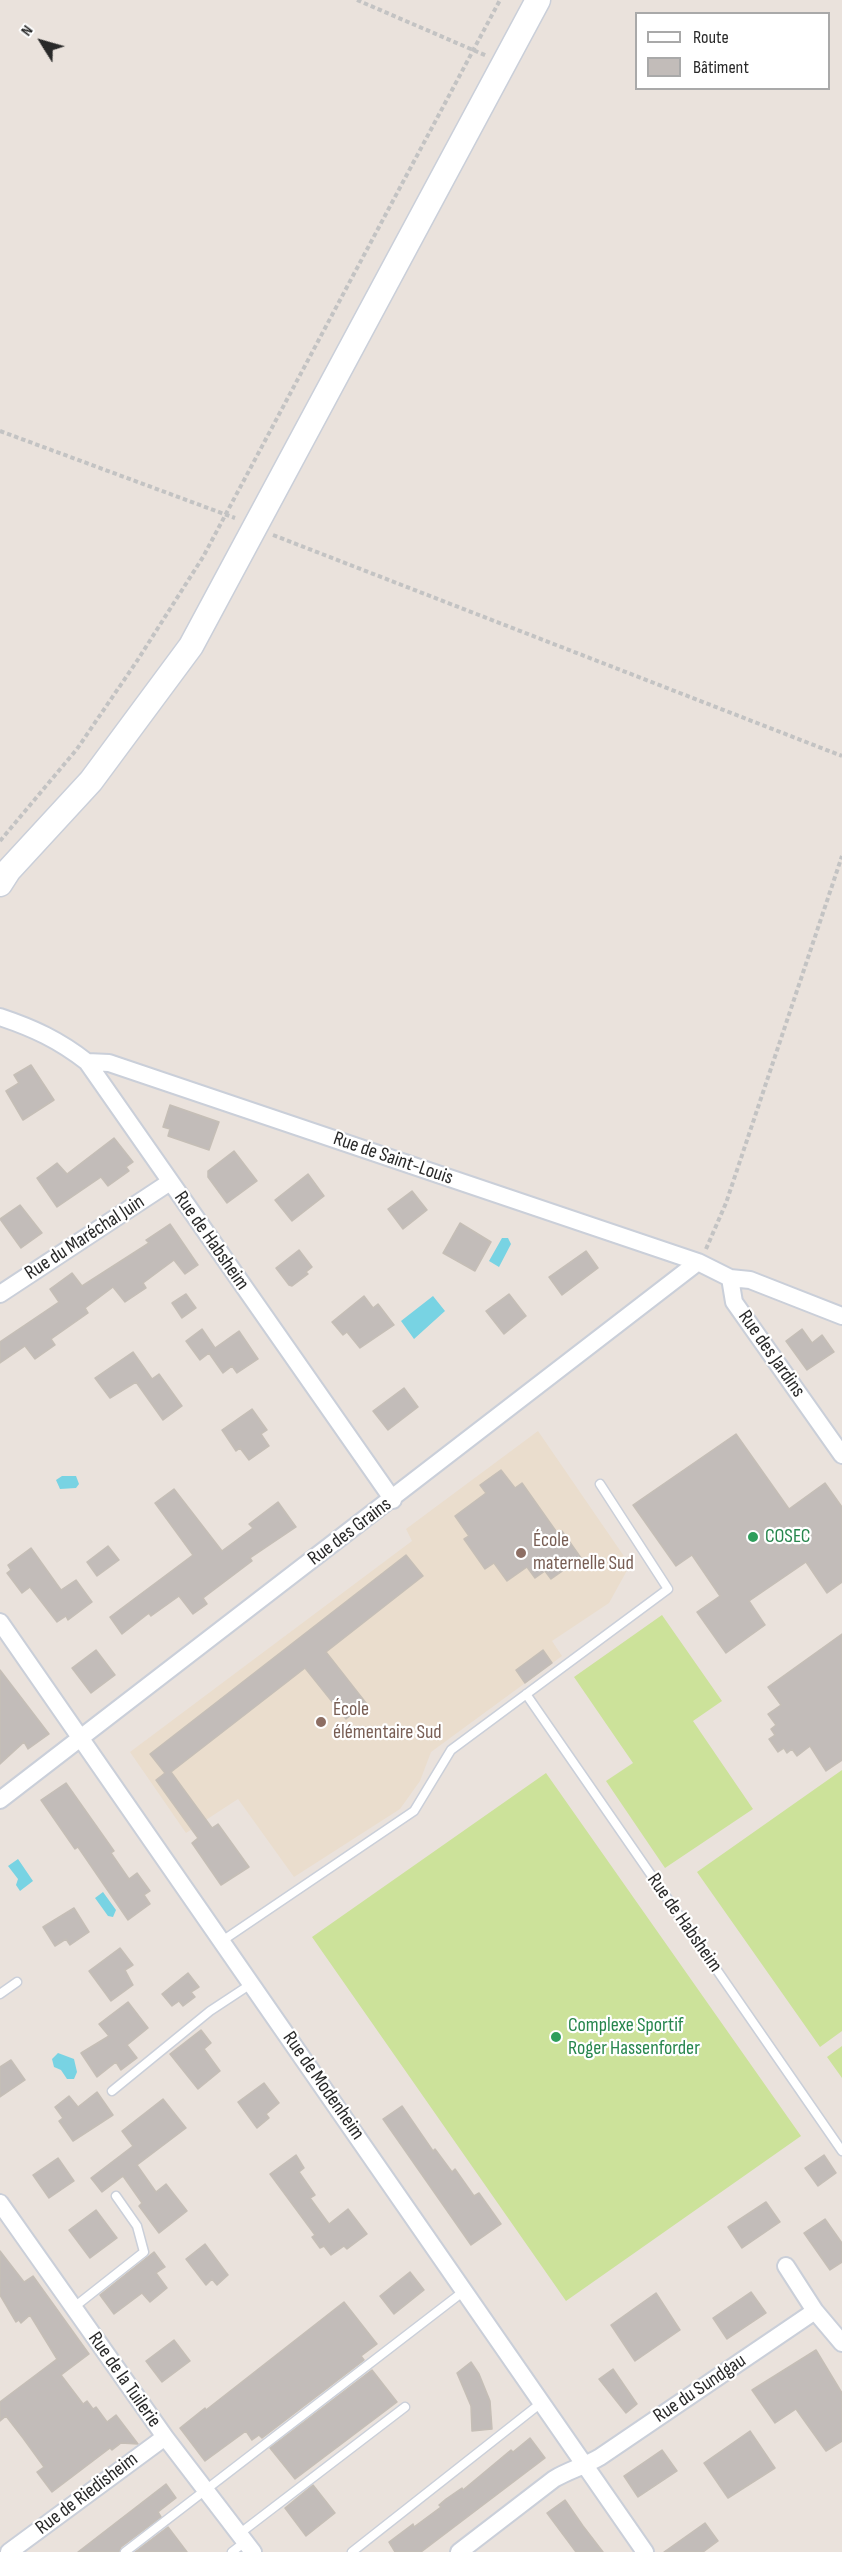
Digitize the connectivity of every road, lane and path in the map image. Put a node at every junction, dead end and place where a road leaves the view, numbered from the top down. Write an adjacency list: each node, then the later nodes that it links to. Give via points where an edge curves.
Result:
1 (357, 0): 4 (path)
2 (500, 0): 4 (path)
3 (538, 0): 5 (main road)
4 (474, 49): 5 (path); 7 (path)
5 (504, 64): 8 (main road)
6 (0, 431): 7 (path)
7 (225, 515): 8 (path); 10 (path, via 138,661 76,749)
8 (255, 526): 9 (path); 12 (main road, via 191,646 91,782)
9 (842, 756)
10 (0, 841)
11 (842, 856): 16 (path, via 726,1203 713,1238)
12 (3, 877)
13 (0, 1017): 14 (street, Rue de Habsheim, via 62,1042)
14 (87, 1062): 15 (street, Rue de Habsheim); 16 (street, Rue de Saint-Louis, via 109,1062)
15 (170, 1182): 18 (street, Rue du Maréchal Juin); 22 (street, Rue de Habsheim)
16 (698, 1262): 17 (street); 22 (street, Rue des Grains)
17 (730, 1278): 19 (street, via 750,1280); 20 (street, Rue des Jardins, via 734,1302)
18 (0, 1294)
19 (842, 1316)
20 (841, 1452)
21 (600, 1484): 24 (lane, via 668,1589)
22 (393, 1500): 25 (street, Rue des Grains)
23 (0, 1622): 25 (street, Rue de Modenheim)
24 (526, 1694): 27 (lane, via 452,1750 414,1811); 32 (lane, Rue de Habsheim)
25 (82, 1737): 26 (street, Rue des Grains); 27 (street, Rue de Modenheim)
26 (0, 1800)
27 (222, 1941): 29 (street, Rue de Modenheim)
28 (17, 1982): 30 (lane)
29 (252, 1983): 31 (lane, via 210,2011); 36 (street, Rue de Modenheim)
30 (0, 1994)
31 (112, 2091)
32 (842, 2151)
33 (116, 2196): 37 (lane, via 137,2226 144,2252)
34 (0, 2204): 37 (street, Rue de la Tuilerie)
35 (786, 2266): 38 (street)
36 (464, 2291): 40 (street, Rue de Modenheim); 44 (lane)
37 (74, 2308): 42 (street, Rue de la Tuilerie)
38 (815, 2311): 39 (street); 43 (street, Rue du Sundgau)
39 (842, 2343)
40 (541, 2403): 43 (street, Rue de Modenheim); 48 (lane)
41 (405, 2408): 45 (lane)
42 (165, 2437): 44 (street, Rue de la Tuilerie); 46 (street, Rue de Riedisheim)
43 (585, 2466): 49 (street, Rue du Sundgau, via 554,2479); 50 (street, Rue de Modenheim)
44 (206, 2490): 45 (street, Rue de la Tuilerie); 47 (lane)
45 (242, 2545)
46 (9, 2552)
47 (125, 2552)
48 (352, 2552)
49 (459, 2552)
50 (645, 2552)

